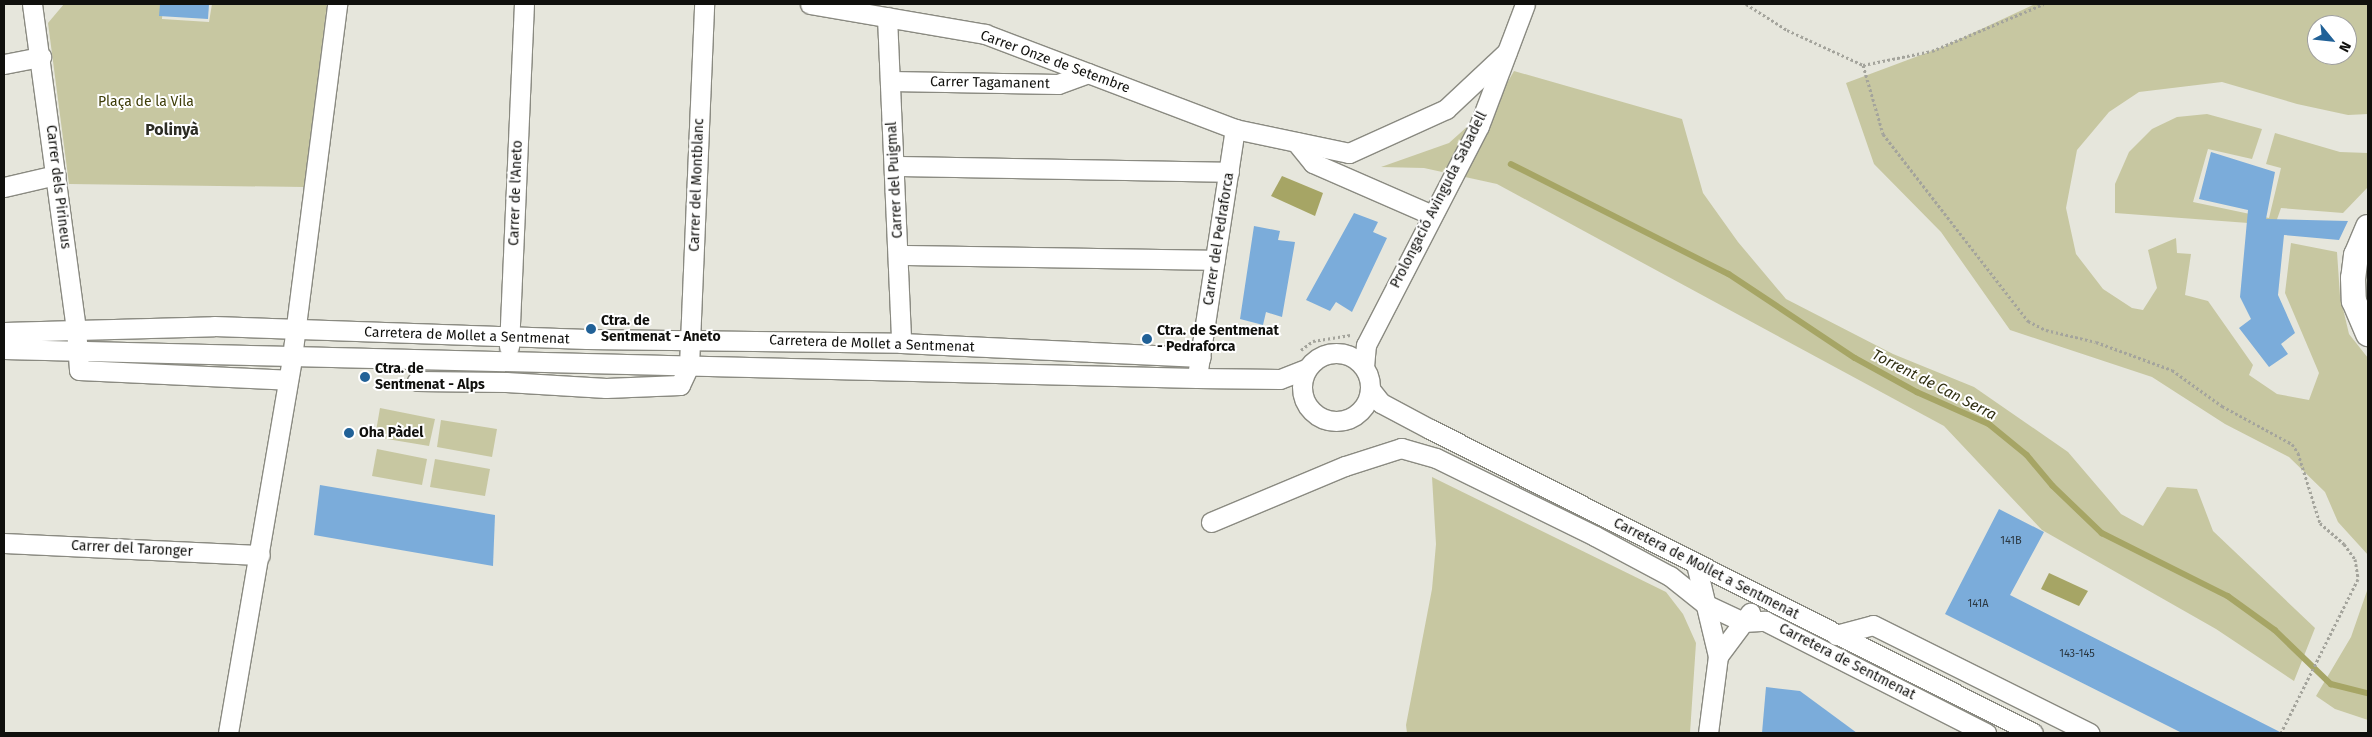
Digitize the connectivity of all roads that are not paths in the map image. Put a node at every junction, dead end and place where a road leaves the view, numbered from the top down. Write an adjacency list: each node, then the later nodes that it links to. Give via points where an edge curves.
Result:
1 (32, 4): 9 (street, Carrer dels Pirineus)
2 (337, 4): 24 (street)
3 (524, 4): 27 (street, Carrer de l'Aneto)
4 (704, 4): 28 (street, Carrer del Montblanc)
5 (810, 4): 7 (street, Carrer Onze de Setembre)
6 (1525, 4): 8 (street, Prolongació Avinguda Sabadell)
7 (887, 17): 11 (street, Carrer Onze de Setembre, via 985,34); 12 (street, Carrer del Puigmal)
8 (1507, 52): 14 (street, Carrer Onze de Setembre, via 1446,109 1349,153); 19 (street, Prolongació Avinguda Sabadell, via 1479,126)
9 (41, 56): 10 (street); 17 (street, Carrer dels Pirineus)
10 (4, 64)
11 (1088, 73): 12 (street, Carrer Tagamanent, via 1058,84); 13 (street, Carrer Onze de Setembre)
12 (890, 81): 15 (street, Carrer del Puigmal)
13 (1235, 129): 14 (street, Carrer Onze de Setembre); 16 (street, Carrer del Pedraforca)
14 (1296, 142): 19 (street, via 1313,163)
15 (894, 166): 16 (street); 21 (street, Carrer del Puigmal)
16 (1229, 172): 22 (street, Carrer del Pedraforca)
17 (56, 175): 18 (street); 23 (street, Carrer dels Pirineus)
18 (4, 187)
19 (1432, 215): 30 (street, Prolongació Avinguda Sabadell)
20 (2368, 227): 26 (main road, via 2356,255 2353,278 2354,301)
21 (899, 255): 22 (street); 29 (street, Carrer del Puigmal)
22 (1215, 260): 35 (street, Carrer del Pedraforca)
23 (76, 328): 24 (street, Carretera de Mollet a Sentmenat, via 214,326); 25 (street, Carretera de Mollet a Sentmenat); 32 (street, Carrer dels Pirineus)
24 (295, 330): 27 (street, Carretera de Mollet a Sentmenat); 34 (street)
25 (4, 332)
26 (2368, 334)
27 (510, 336): 28 (street, Carretera de Mollet a Sentmenat); 36 (street, Carrer de l'Aneto)
28 (690, 340): 29 (street, Carretera de Mollet a Sentmenat); 37 (street, Carrer del Montblanc)
29 (902, 343): 35 (street, Carretera de Mollet a Sentmenat)
30 (1366, 345): 33 (street); 38 (street)
31 (4, 349): 32 (street, Carretera de Mollet a Sentmenat)
32 (79, 350): 34 (street, Carretera de Mollet a Sentmenat); 42 (street, Carrer dels Pirineus, via 79,370)
33 (1347, 354): 38 (street); 39 (street, Carretera de Mollet a Sentmenat, via 1324,355)
34 (292, 357): 36 (street, Carretera de Mollet a Sentmenat); 42 (street)
35 (1200, 358): 40 (street, Carrer del Pedraforca)
36 (508, 363): 37 (street, Carretera de Mollet a Sentmenat); 44 (street, Carrer de l'Aneto)
37 (689, 366): 40 (street, Carretera de Mollet a Sentmenat); 44 (street, via 680,385 606,388)
38 (1364, 367): 46 (street)
39 (1306, 369): 41 (street, Carretera de Mollet a Sentmenat); 45 (street)
40 (1197, 378): 41 (street, Carretera de Mollet a Sentmenat)
41 (1280, 379): 45 (street)
42 (288, 380): 49 (street)
43 (417, 381): 44 (street)
44 (506, 382)
45 (1301, 394): 46 (street, via 1308,408 1320,418 1336,422 1351,418)
46 (1371, 400): 50 (street, Carretera de Mollet a Sentmenat)
47 (1211, 522): 52 (street, Carretera de Sentmenat, via 1346,466 1401,448 1436,458 1595,536 1670,576)
48 (4, 543): 49 (street, Carrer del Taronger)
49 (260, 555): 56 (street)
50 (1696, 564): 51 (street, Carretera de Mollet a Sentmenat); 52 (street)
51 (1762, 598): 53 (street); 54 (street, Carretera de Mollet a Sentmenat)
52 (1705, 604): 53 (street, Carretera de Sentmenat); 55 (street)
53 (1743, 622): 55 (street); 58 (street, Carretera de Sentmenat, via 1765,620)
54 (1836, 635): 59 (street, Carretera de Mollet a Sentmenat); 60 (street, Carretera de Sentmenat, via 1873,625)
55 (1718, 656): 57 (street)
56 (228, 733)
57 (1708, 733)
58 (1986, 733)
59 (2033, 733)
60 (2090, 733)

